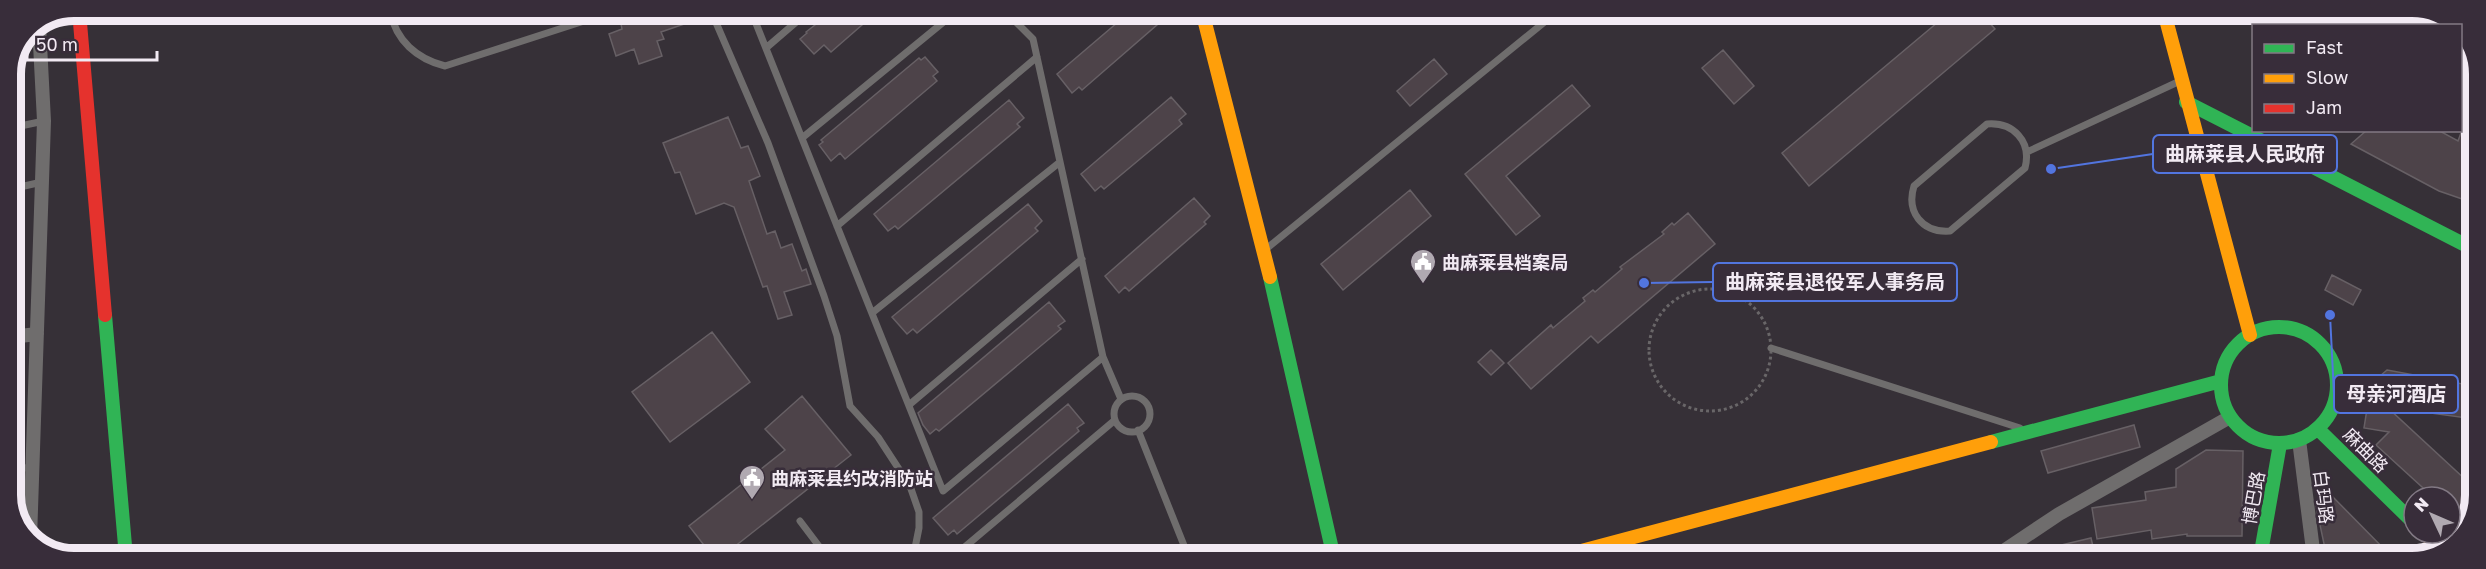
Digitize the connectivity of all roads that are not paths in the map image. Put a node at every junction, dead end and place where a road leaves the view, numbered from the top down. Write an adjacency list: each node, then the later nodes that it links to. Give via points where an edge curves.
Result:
1 (80, 21): 49 (main road)
2 (393, 21): 3 (lane, via 408,46 425,59 445,66)
3 (584, 21)
4 (715, 21): 51 (lane, via 768,143 824,296 837,336 850,406 878,437 910,486 919,512)
5 (755, 21): 13 (lane)
6 (797, 21): 13 (lane)
7 (945, 21): 19 (lane)
8 (1015, 21): 14 (lane, via 1033,39)
9 (1205, 21): 26 (main road)
10 (1546, 21): 26 (lane)
11 (2166, 21): 15 (main road)
12 (39, 33): 17 (street)
13 (766, 48): 19 (lane)
14 (1037, 57): 21 (lane); 24 (lane)
15 (2181, 80): 16 (main road); 20 (lane)
16 (2186, 102): 25 (main road); 30 (main road)
17 (44, 121): 18 (lane); 22 (street)
18 (21, 126)
19 (802, 138): 24 (lane)
20 (2027, 152): 20 (lane, via 2013,130 2005,125 1987,124 1914,186 1914,213 1925,226 1950,231 2025,168)
21 (1060, 162): 27 (lane); 28 (lane)
22 (42, 182): 23 (lane); 29 (street)
23 (21, 187)
24 (837, 226): 28 (lane)
25 (2465, 245)
26 (1264, 250): 54 (main road)
27 (1082, 259): 33 (lane); 36 (lane)
28 (872, 313): 36 (lane)
29 (37, 334): 31 (street); 44 (street)
30 (2250, 335): 34 (main road, via 2235,347 2225,363); 39 (main road, via 2273,327 2297,329 2319,341 2333,361 2338,385 2333,409)
31 (21, 336)
32 (1771, 348): 41 (lane)
33 (1103, 357): 35 (lane); 36 (lane, via 943,491)
34 (2221, 381): 37 (main road); 41 (main road)
35 (1121, 399): 38 (lane, via 1114,411); 40 (lane, via 1134,396 1146,403 1150,416)
36 (909, 405)
37 (2230, 417): 43 (main road, via 2244,432 2261,441); 56 (street, via 2059,514)
38 (1115, 420): 40 (lane, via 1123,429); 52 (lane)
39 (2318, 429): 42 (main road); 46 (main road, 麻曲路)
40 (1138, 430): 53 (lane)
41 (2030, 432): 55 (main road)
42 (2299, 440): 43 (main road); 58 (street, 白玛路)
43 (2280, 444): 57 (main road, 博巴路)
44 (32, 467): 45 (lane); 48 (street)
45 (21, 469)
46 (2402, 511)
47 (800, 521): 50 (lane)
48 (30, 525)
49 (125, 548)
50 (820, 548)
51 (915, 548)
52 (964, 548)
53 (1185, 548)
54 (1332, 548)
55 (1593, 548)
56 (2008, 548)
57 (2262, 548)
58 (2313, 548)

